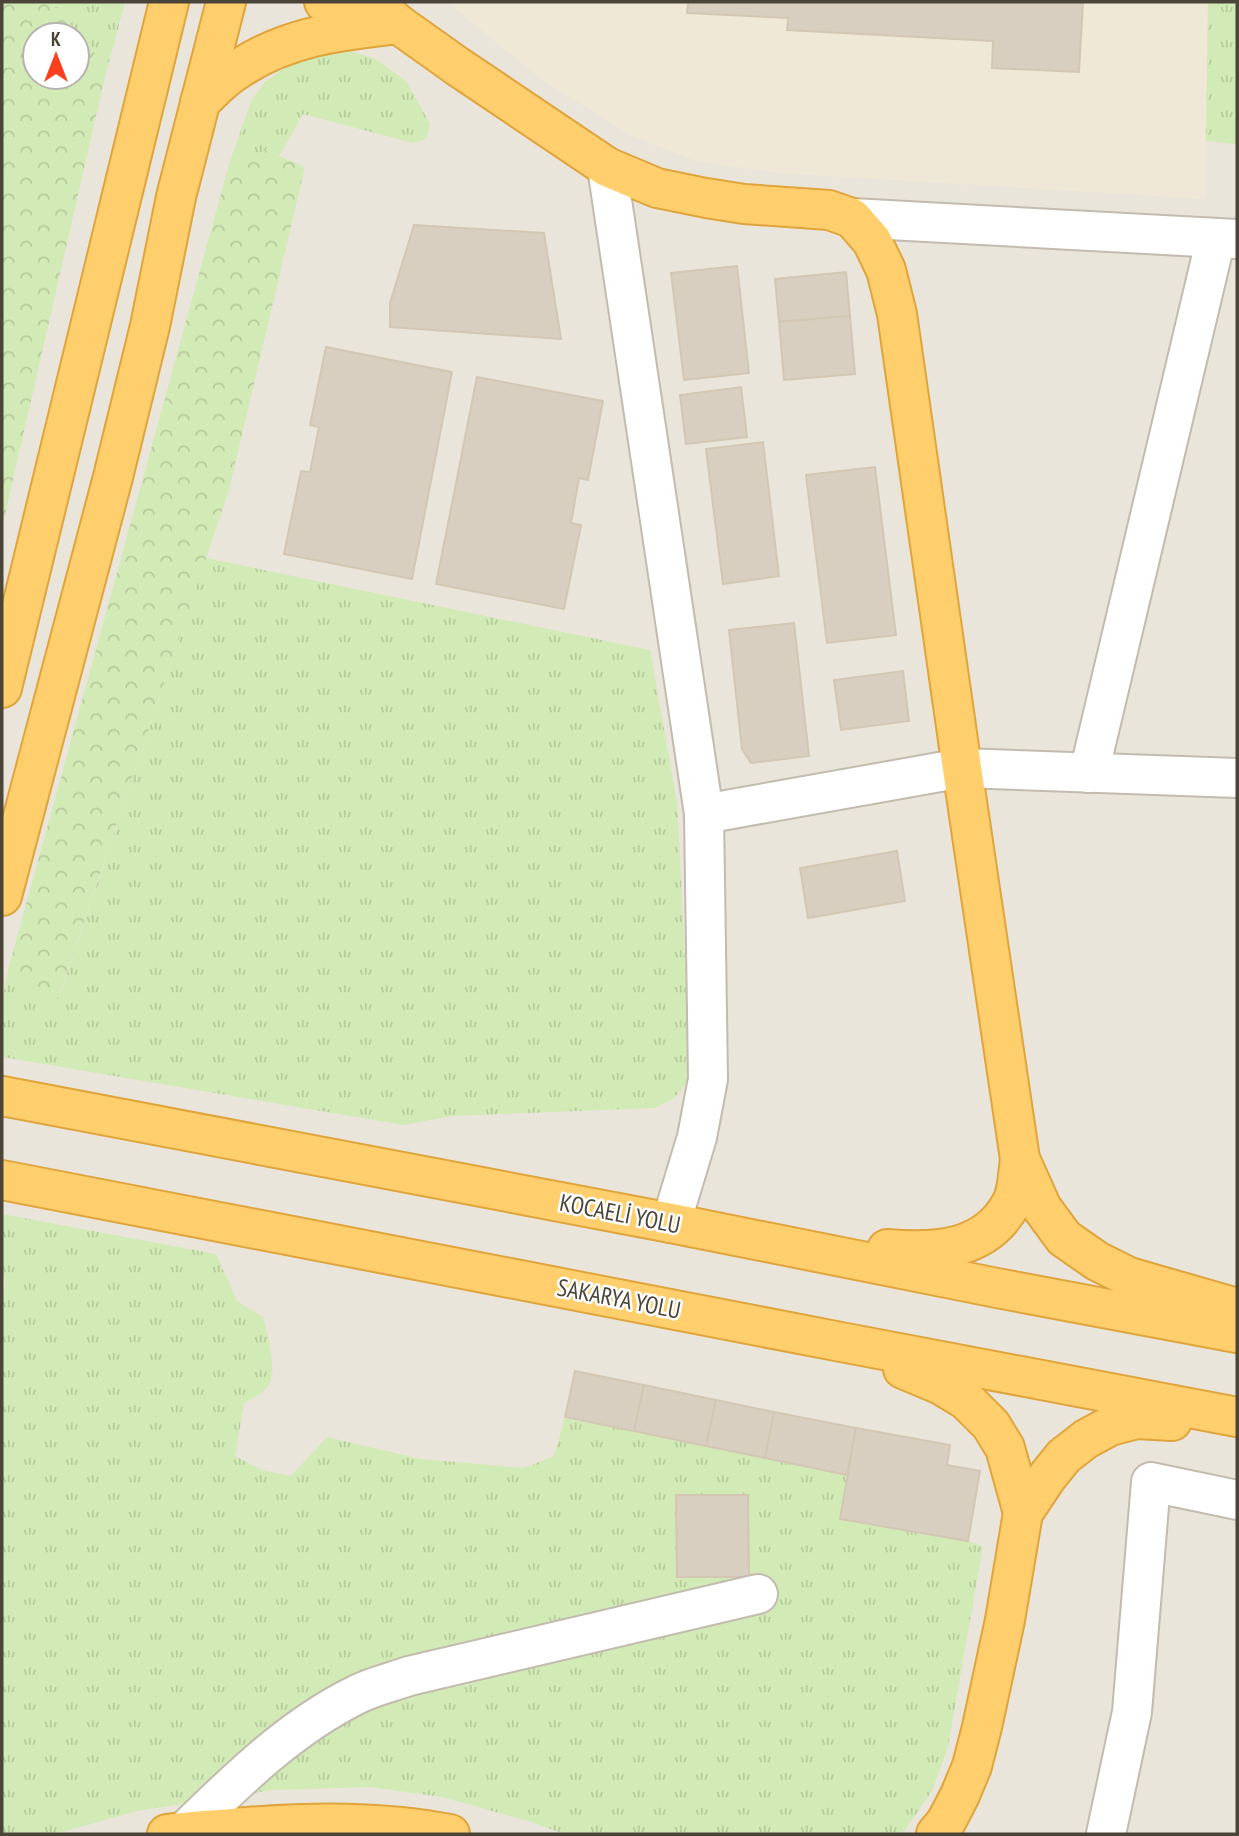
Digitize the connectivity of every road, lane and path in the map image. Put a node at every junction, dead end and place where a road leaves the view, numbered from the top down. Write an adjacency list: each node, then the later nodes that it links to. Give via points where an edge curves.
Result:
1 (169, 2): 9 (highway)
2 (226, 2): 5 (highway)
3 (324, 2): 4 (highway)
4 (385, 13): 5 (highway, via 347,30 278,47 236,70); 6 (highway)
5 (200, 102): 14 (highway, via 116,465)
6 (607, 167): 7 (highway, via 657,188); 13 (street)
7 (852, 218): 8 (street); 10 (highway, via 872,241 886,270 897,314)
8 (1227, 238): 11 (street)
9 (2, 688)
10 (962, 768): 11 (street); 13 (street); 16 (highway)
11 (1089, 773): 12 (street)
12 (1237, 778)
13 (704, 814): 18 (street, via 708,1079 697,1138)
14 (2, 896)
15 (2, 1096): 18 (highway, KOCAELİ YOLU)
16 (1020, 1159): 19 (highway, via 1013,1200 995,1226 973,1241 917,1251); 20 (highway, via 1042,1208 1064,1238 1097,1261 1129,1277)
17 (2, 1180): 22 (highway, SAKARYA YOLU)
18 (671, 1223): 19 (highway, KOCAELİ YOLU)
19 (752, 1240): 21 (highway, KOCAELİ YOLU)
20 (1237, 1308)
21 (1237, 1333)
22 (841, 1342): 23 (highway, SAKARYA YOLU); 26 (highway, via 966,1400 991,1425 1005,1448)
23 (1237, 1417)
24 (1237, 1424): 26 (highway, via 1137,1419 1110,1426 1064,1457)
25 (1237, 1500): 31 (street, via 1151,1482 1132,1712)
26 (1023, 1513): 30 (highway, via 972,1766)
27 (758, 1594): 28 (street, via 409,1676 360,1693 313,1719)
28 (176, 1833): 29 (highway, via 329,1823)
29 (450, 1834)
30 (936, 1834)
31 (1106, 1834)

